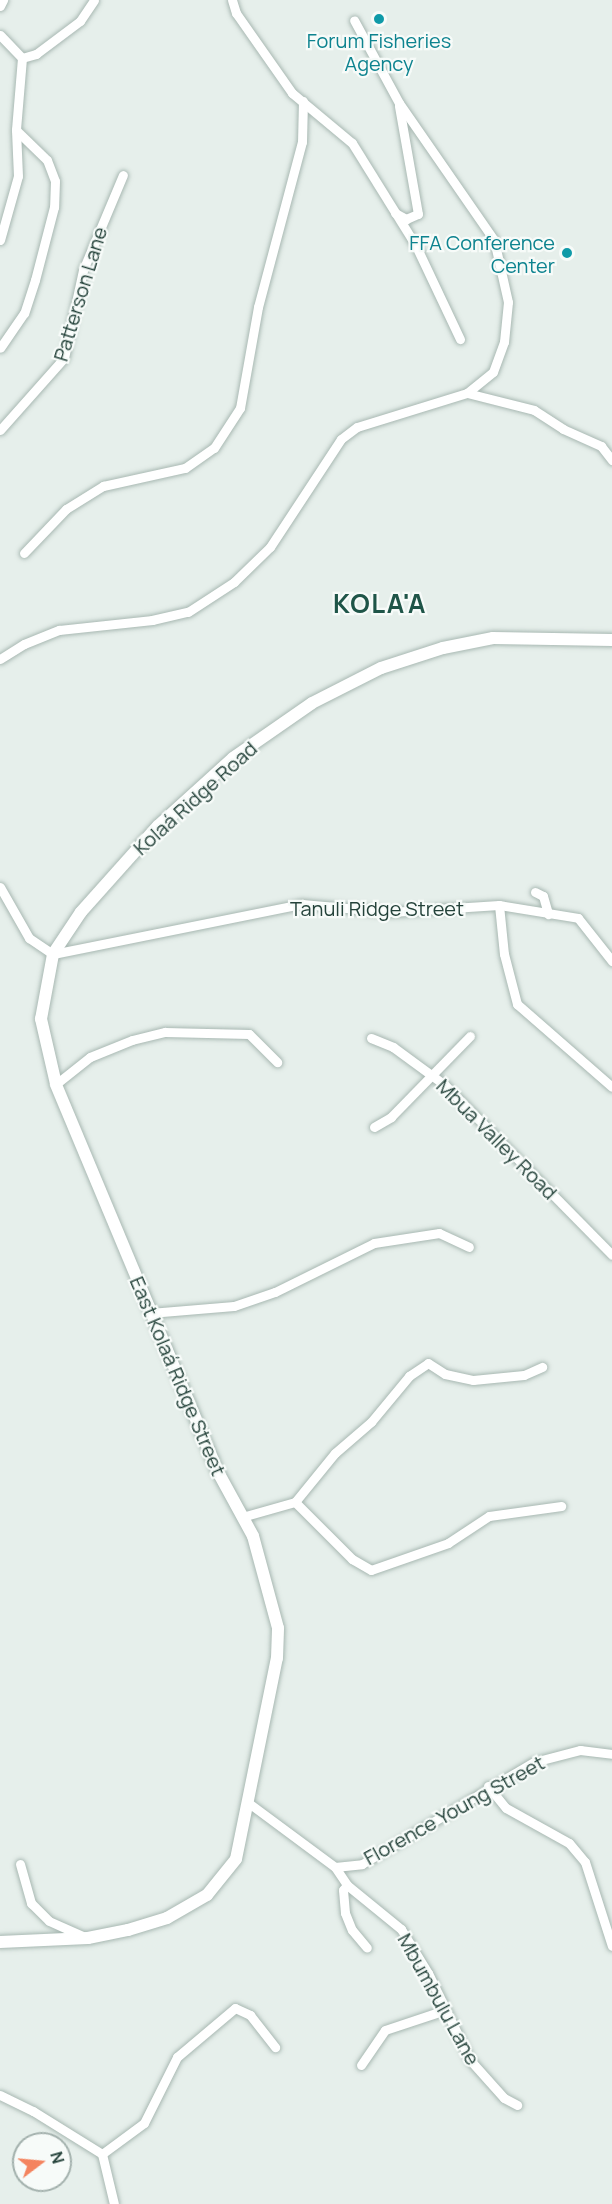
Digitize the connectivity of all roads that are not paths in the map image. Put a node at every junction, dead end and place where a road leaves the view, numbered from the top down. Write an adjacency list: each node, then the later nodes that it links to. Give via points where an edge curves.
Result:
1 (3, 0): 4 (street)
2 (94, 0): 7 (street, via 80,21 36,54)
3 (232, 0): 8 (street, via 236,13 273,66)
4 (0, 6)
5 (354, 20): 9 (street)
6 (0, 35): 7 (street)
7 (22, 58): 10 (street)
8 (303, 101): 12 (street, via 352,142); 19 (street, via 302,142 258,307 240,408 214,448 185,468 103,486 66,509)
9 (399, 103): 12 (street, via 418,214 406,219); 16 (street, via 494,240 508,302 504,342 493,372)
10 (16, 130): 13 (street, via 18,176); 15 (street, via 46,160 56,182 54,207 24,313)
11 (123, 175): 17 (street, Patterson Lane, via 83,270 64,358)
12 (394, 213): 14 (street, via 416,246)
13 (0, 240)
14 (460, 339)
15 (0, 348)
16 (467, 393): 18 (street, via 534,410 563,429 601,446); 21 (street, via 357,427 341,439 270,547 234,582 188,612 59,630)
17 (0, 430)
18 (612, 460)
19 (24, 553)
20 (612, 639): 26 (street, Kolaá Ridge Road, via 493,638 443,648 381,668 312,703 233,758 158,826 81,912)
21 (0, 658)
22 (0, 887): 26 (street, via 29,938)
23 (535, 892): 25 (street, via 543,896)
24 (499, 906): 25 (street, Tanuli Ridge Street); 26 (street, Tanuli Ridge Street, via 392,912 302,904); 33 (street, via 504,954 516,1004)
25 (548, 914): 27 (street, Tanuli Ridge Street, via 578,918)
26 (53, 954): 32 (street, East Kolaá Ridge Street, via 40,1019)
27 (612, 961)
28 (470, 1036): 31 (street)
29 (371, 1038): 31 (street, Mbua Valley Road, via 393,1047)
30 (276, 1062): 32 (street, via 249,1034 165,1032 90,1057)
31 (434, 1076): 34 (street, via 391,1117); 36 (street, Mbua Valley Road)
32 (56, 1084): 37 (street, East Kolaá Ridge Street)
33 (612, 1087)
34 (374, 1127)
35 (469, 1247): 37 (street, via 439,1233 374,1243 275,1292 234,1306)
36 (612, 1255)
37 (150, 1313): 41 (street, East Kolaá Ridge Street, via 218,1472)
38 (542, 1367): 39 (street, via 524,1375 473,1380 445,1374 428,1363 409,1376)
39 (294, 1502): 40 (street, via 352,1559 371,1570 448,1543 489,1516); 41 (street)
40 (561, 1506)
41 (242, 1517): 44 (street, East Kolaá Ridge Street, via 266,1577 278,1628 278,1658)
42 (612, 1754): 43 (street, Florence Young Street, via 580,1750 558,1754)
43 (488, 1786): 46 (street, Florence Young Street, via 378,1856 362,1864); 50 (street, via 506,1808 570,1843 585,1862)
44 (246, 1801): 46 (street); 48 (street, East Kolaá Ridge Street, via 236,1859 207,1895 168,1918)
45 (20, 1864): 48 (street, via 31,1903 49,1921)
46 (335, 1867): 47 (street, Mbumbulu Lane)
47 (347, 1885): 51 (street, via 343,1890 345,1913 352,1930); 52 (street, Mbumbulu Lane, via 401,1929)
48 (88, 1938): 49 (street, East Kolaá Ridge Street)
49 (0, 1942)
50 (612, 1946)
51 (367, 1948)
52 (445, 2010): 54 (street, via 385,2030); 56 (street, Mbumbulu Lane, via 470,2060 497,2091)
53 (275, 2047): 57 (street, via 250,2015 235,2008 177,2057 144,2123)
54 (361, 2065)
55 (0, 2095): 57 (street)
56 (517, 2105)
57 (102, 2154): 58 (street)
58 (114, 2204)

